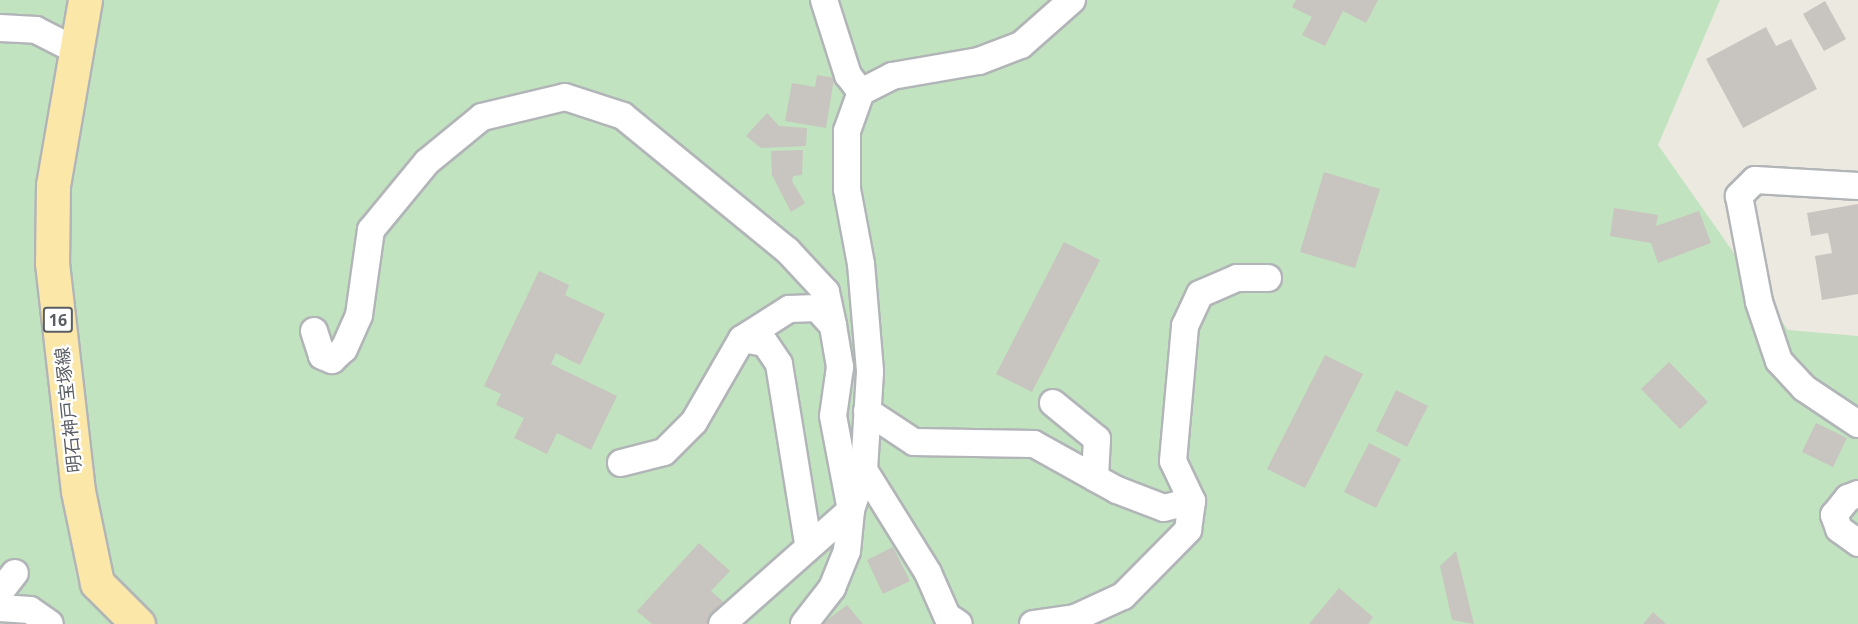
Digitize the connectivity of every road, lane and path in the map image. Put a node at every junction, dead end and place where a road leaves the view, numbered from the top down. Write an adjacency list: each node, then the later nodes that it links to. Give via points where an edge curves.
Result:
1 (85, 0): 5 (main road, 明石神戸宝塚線 / 16)
2 (824, 0): 6 (street, via 848,75)
3 (1072, 0): 6 (street, via 1021,45 979,61 892,76)
4 (0, 28): 5 (street, via 36,30)
5 (75, 50): 26 (main road, 明石神戸宝塚線 / 16, via 53,185 53,274 78,491 97,583)
6 (861, 92): 13 (street, via 846,131 847,189 861,264)
7 (1858, 186): 14 (street, via 1755,180 1739,196 1759,302 1779,361 1804,388)
8 (1268, 278): 19 (street, via 1237,278 1200,294 1185,326 1173,461)
9 (833, 326): 10 (street, via 826,292 787,250 623,116 565,97 482,117 427,162 371,230 359,315 344,349 332,360 322,356); 11 (street, via 817,308 789,309); 20 (street, via 840,367 833,416)
10 (314, 331)
11 (742, 339): 15 (street, via 694,422 664,452); 21 (street, via 765,343 779,364)
12 (1053, 403): 17 (street, via 1098,439)
13 (867, 411): 16 (street); 17 (street, via 914,442 1034,444)
14 (1858, 424)
15 (621, 463)
16 (864, 470): 20 (street); 24 (street, via 928,573)
17 (1095, 478): 19 (street, via 1164,508)
18 (1858, 494): 22 (street, via 1848,498 1834,515 1839,529)
19 (1192, 501): 29 (street, via 1188,530 1123,596 1075,618)
20 (851, 510): 21 (street); 28 (street, via 847,550 832,588)
21 (808, 543): 27 (street)
22 (1858, 543)
23 (0, 608): 25 (street, via 30,610)
24 (949, 621)
25 (50, 624)
26 (138, 624)
27 (722, 624)
28 (804, 624)
29 (1034, 624)

